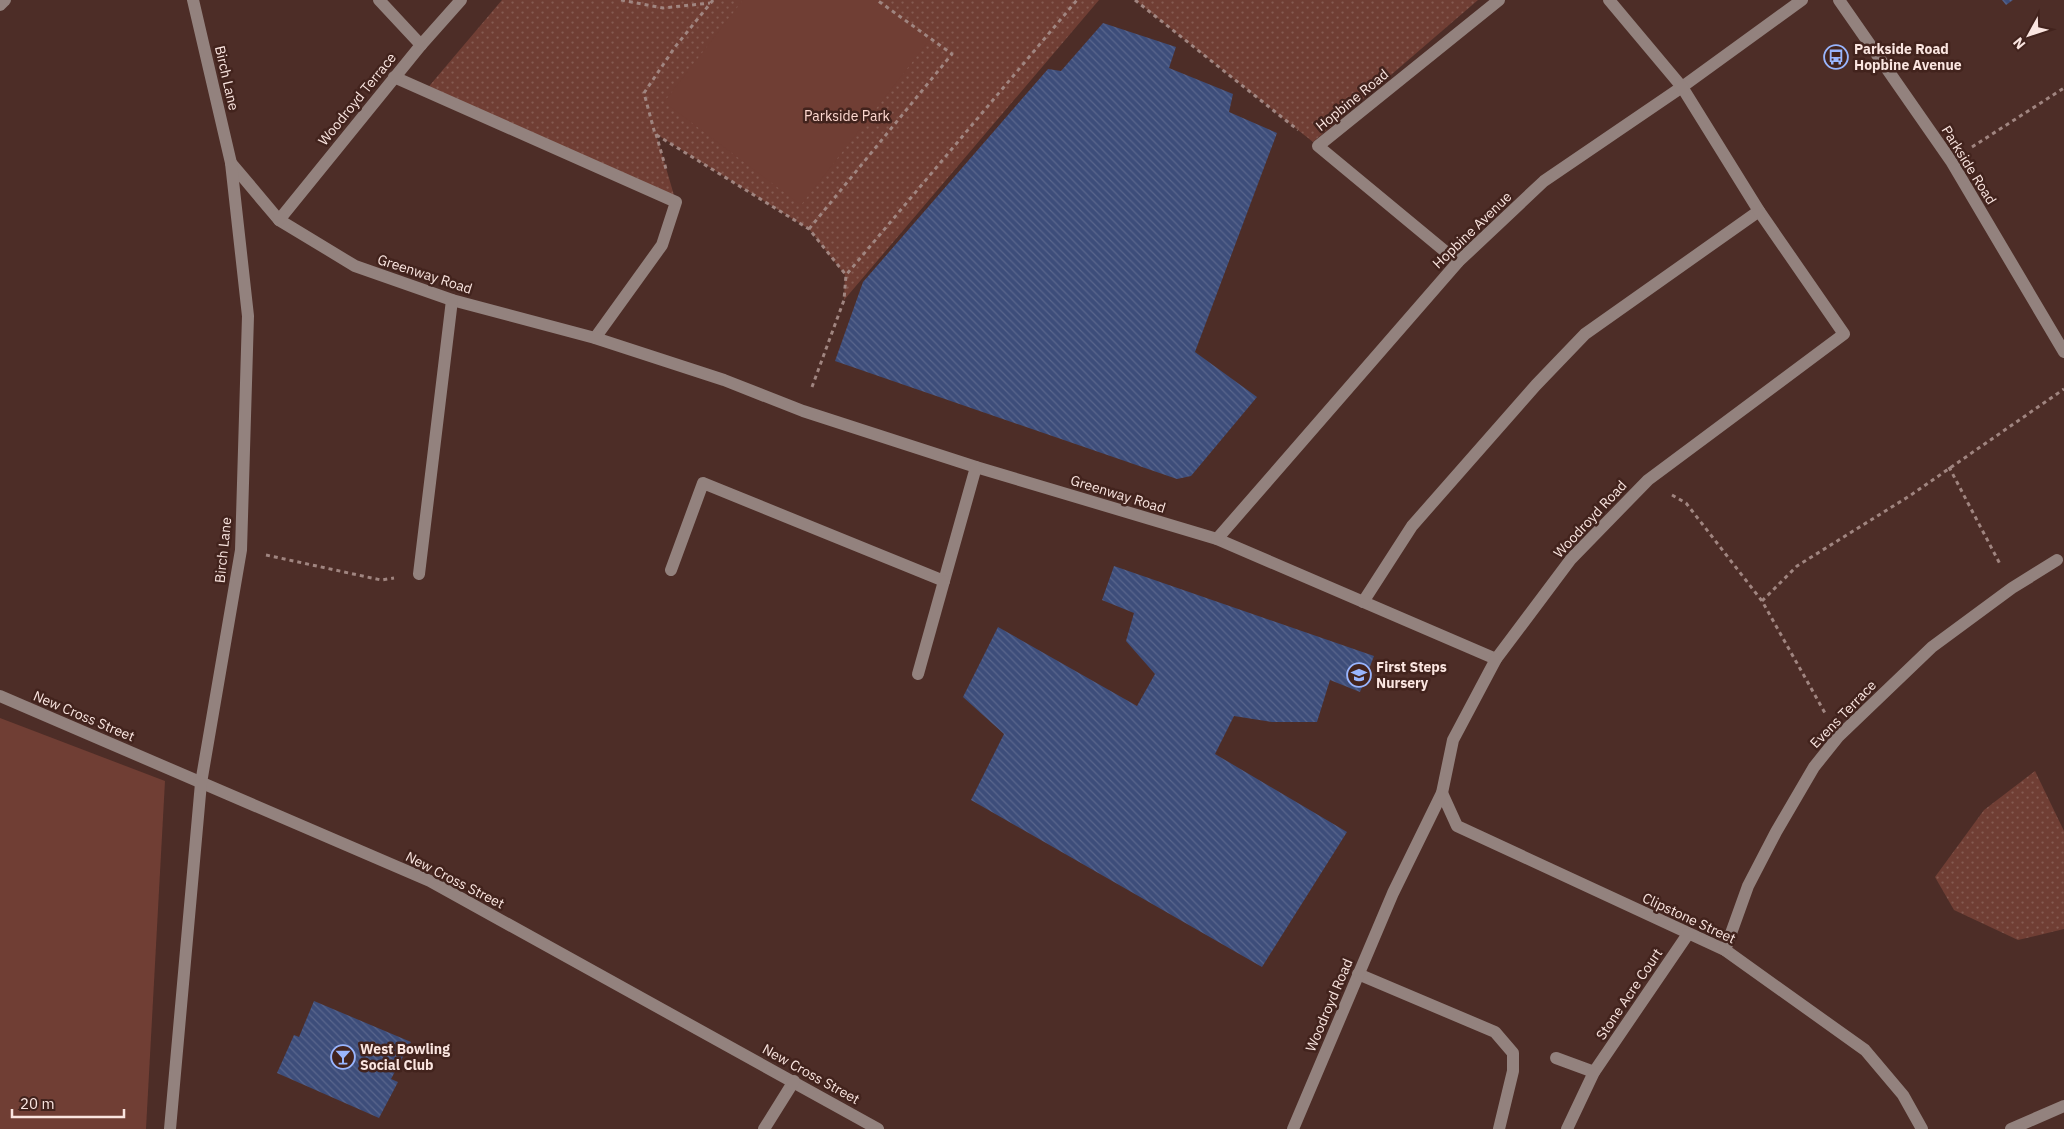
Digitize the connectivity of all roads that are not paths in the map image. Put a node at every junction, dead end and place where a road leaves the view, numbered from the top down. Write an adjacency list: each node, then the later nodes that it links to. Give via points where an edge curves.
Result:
1 (5, 0): 9 (street)
2 (193, 0): 13 (street, Birch Lane)
3 (379, 0): 10 (street)
4 (461, 0): 10 (street, Woodroyd Terrace)
5 (1499, 0): 16 (street, Hopbine Road, via 1318,146)
6 (1609, 0): 12 (street)
7 (1802, 0): 12 (street, Hopbine Avenue)
8 (1839, 0): 19 (street, Parkside Road, via 1951,161)
9 (0, 5)
10 (421, 45): 11 (street, Woodroyd Terrace)
11 (394, 77): 15 (street, Woodroyd Terrace); 18 (street, via 676,202 662,245)
12 (1682, 87): 14 (street); 16 (street, Hopbine Avenue, via 1544,182)
13 (231, 163): 15 (street, Greenway Road); 30 (street, Birch Lane, via 248,316 241,550)
14 (1759, 211): 26 (street, via 1585,334 1412,526); 27 (street, Woodroyd Road, via 1844,334 1648,480 1571,559)
15 (279, 220): 17 (street, Greenway Road, via 355,266)
16 (1458, 262): 21 (street, Hopbine Avenue)
17 (452, 300): 18 (street, Greenway Road); 24 (street)
18 (595, 338): 20 (street, Greenway Road, via 724,380 803,412)
19 (2064, 352)
20 (976, 467): 21 (street, Greenway Road); 25 (street)
21 (1217, 539): 26 (street, Greenway Road)
22 (2057, 560): 33 (street, Evens Terrace, via 2012,588 1932,647 1838,737 1814,767 1776,832 1748,886)
23 (671, 570): 25 (street, via 704,483)
24 (419, 574)
25 (944, 581): 28 (street)
26 (1363, 602): 27 (street, Greenway Road)
27 (1496, 659): 31 (street, Woodroyd Road, via 1453,740)
28 (918, 674)
29 (0, 696): 30 (street, New Cross Street)
30 (201, 783): 37 (street, New Cross Street, via 430,881); 39 (street, Birch Lane)
31 (1442, 793): 32 (street, Clipstone Street, via 1457,826); 34 (street, Woodroyd Road)
32 (1688, 934): 33 (street, Clipstone Street); 36 (street, Stone Acre Court)
33 (1726, 950): 45 (street, Clipstone Street, via 1865,1050 1903,1095)
34 (1358, 974): 42 (street, Woodroyd Road); 43 (street, via 1495,1032 1513,1053 1513,1071)
35 (1556, 1058): 36 (street)
36 (1594, 1072): 44 (street, Stone Acre Court)
37 (794, 1081): 40 (street); 41 (street, New Cross Street)
38 (2064, 1106): 46 (street)
39 (170, 1129)
40 (764, 1129)
41 (878, 1129)
42 (1293, 1129)
43 (1499, 1129)
44 (1567, 1129)
45 (1922, 1129)
46 (2011, 1129)

